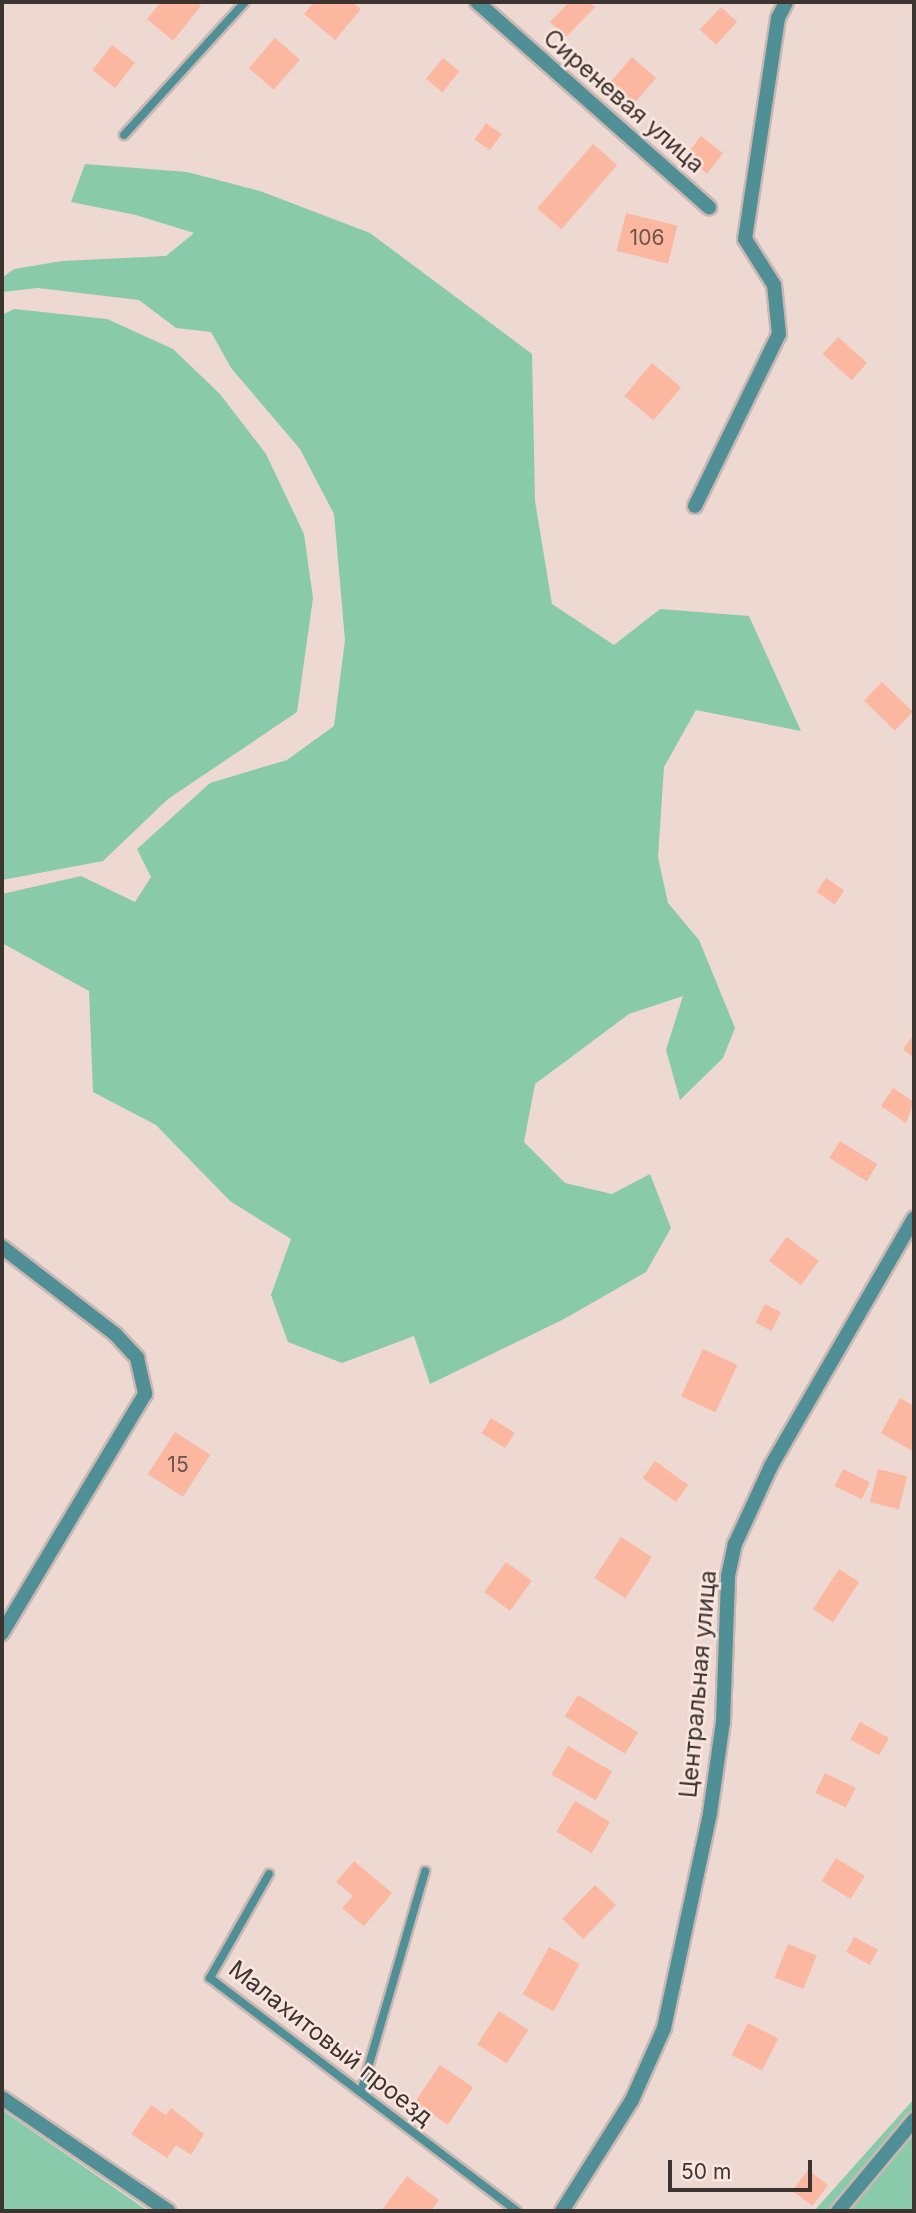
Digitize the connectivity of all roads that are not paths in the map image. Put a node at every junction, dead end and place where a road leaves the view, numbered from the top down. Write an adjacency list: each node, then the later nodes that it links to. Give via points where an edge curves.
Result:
1 (245, 2): 4 (lane)
2 (477, 2): 5 (street, Сиреневая улица)
3 (786, 2): 6 (street, via 778,18 746,239 774,285 779,334)
4 (124, 135)
5 (709, 207)
6 (695, 506)
7 (914, 1218): 17 (street, Центральная улица, via 771,1466 735,1544 728,1576 723,1722 712,1800 664,2028 632,2100)
8 (2, 1247): 9 (street, via 114,1334 137,1358 145,1394)
9 (2, 1633)
10 (425, 1871): 12 (lane)
11 (269, 1874): 12 (lane, Малахитовый проезд, via 210,1978)
12 (361, 2092): 16 (lane, Малахитовый проезд)
13 (2, 2098): 15 (street)
14 (914, 2120): 18 (street)
15 (168, 2211)
16 (517, 2211)
17 (562, 2211)
18 (838, 2211)

